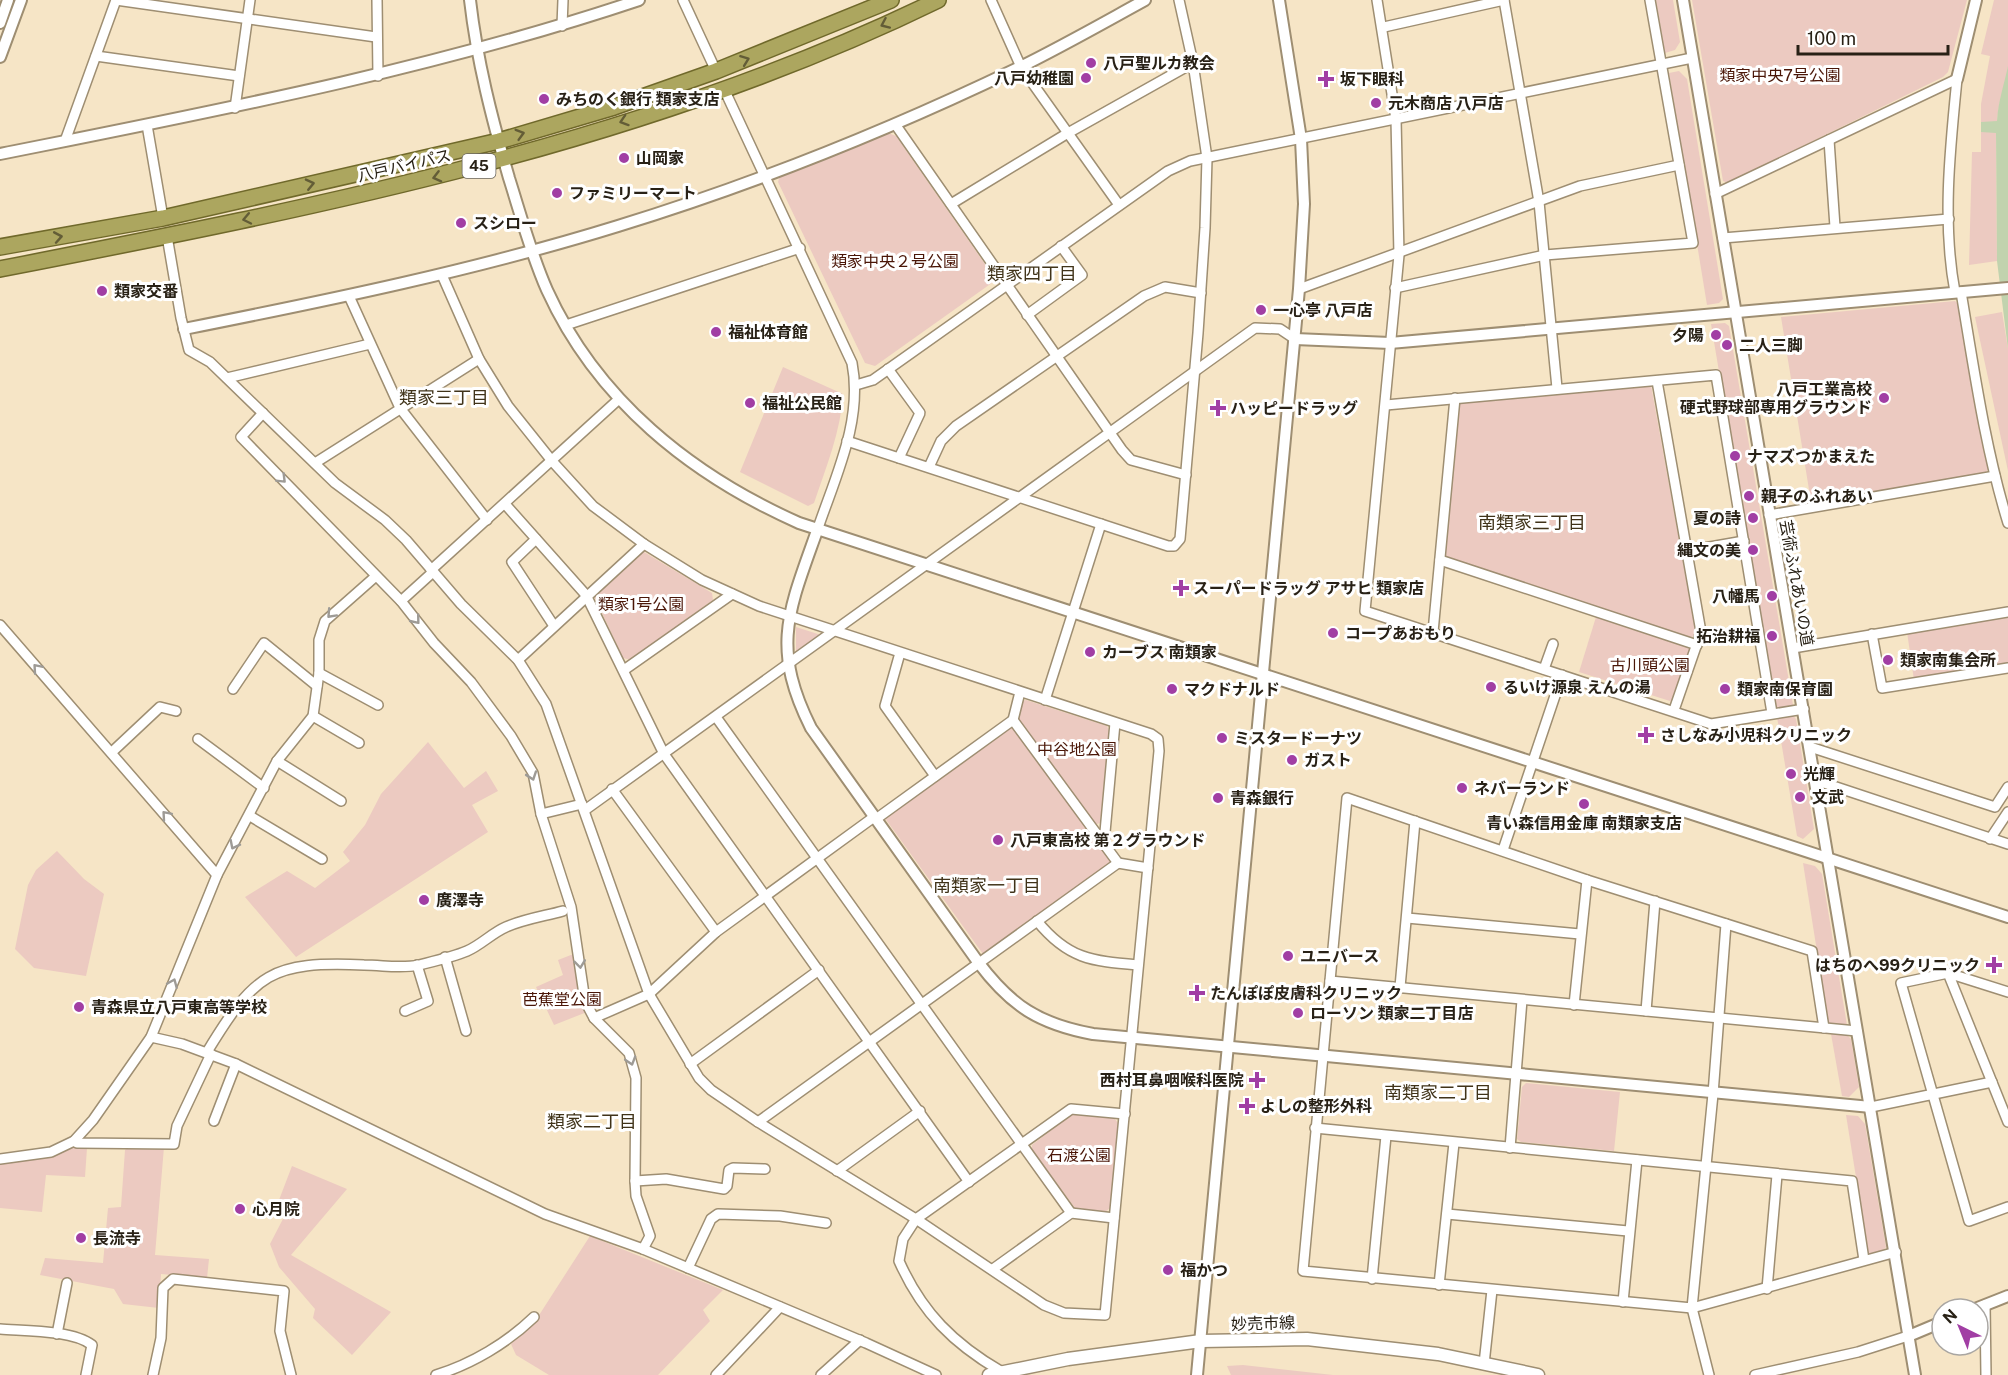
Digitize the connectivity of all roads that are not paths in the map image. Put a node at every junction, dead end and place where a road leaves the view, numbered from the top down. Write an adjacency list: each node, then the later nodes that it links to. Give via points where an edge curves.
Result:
1 (8, 0): 22 (street)
2 (21, 0): 28 (street)
3 (116, 0): 21 (street); 27 (street)
4 (250, 0): 21 (street)
5 (376, 0): 25 (street)
6 (470, 0): 26 (street)
7 (562, 0): 23 (street)
8 (639, 0): 23 (street)
9 (683, 0): 33 (street)
10 (891, 0): 33 (highway, 八戸バイパス / 45, one-way to 10)
11 (938, 0): 37 (highway, 八戸バイパス / 45, one-way to 37, via 850,40)
12 (991, 0): 32 (street)
13 (1145, 0): 32 (street)
14 (1179, 0): 30 (street)
15 (1279, 0): 44 (street)
16 (1377, 0): 24 (street)
17 (1504, 0): 24 (street); 38 (street)
18 (1650, 0): 31 (street)
19 (1683, 0): 29 (street, 芸術ふれあいの道)
20 (1976, 0): 36 (street)
21 (248, 18): 25 (street); 34 (street)
22 (0, 23)
23 (562, 26): 26 (street)
24 (1384, 27): 40 (street)
25 (375, 37): 35 (street)
26 (475, 50): 35 (street); 47 (street)
27 (96, 56): 34 (street); 46 (street)
28 (0, 57)
29 (1692, 58): 31 (street); 53 (street, 芸術ふれあいの道)
30 (1193, 63): 43 (street); 49 (street)
31 (1661, 63): 38 (street); 51 (street)
32 (1021, 67): 41 (street); 43 (street)
33 (716, 71): 47 (highway, 八戸バイパス / 45, one-way to 33)
34 (239, 76): 39 (street)
35 (378, 76): 39 (street)
36 (1957, 79): 45 (street); 58 (street)
37 (724, 89): 50 (highway, 八戸バイパス / 45, one-way to 50); 52 (street)
38 (1520, 94): 40 (street); 54 (street)
39 (235, 108): 42 (street)
40 (1396, 119): 44 (street); 66 (street)
41 (895, 124): 52 (street); 55 (street)
42 (147, 125): 46 (street); 57 (street)
43 (1068, 133): 55 (street); 56 (street)
44 (1301, 139): 49 (street); 73 (street, via 1304,204)
45 (1828, 140): 53 (street); 59 (street)
46 (64, 141): 48 (street)
47 (499, 141): 50 (street); 57 (highway, 八戸バイパス / 45, one-way to 47)
48 (0, 153)
49 (1207, 158): 56 (street, via 1168,171); 75 (street)
50 (504, 160): 60 (highway, 八戸バイパス / 45, one-way to 60); 65 (street)
51 (1679, 165): 54 (street, via 1580,186); 67 (street, via 1694,243)
52 (766, 176): 64 (street); 65 (street)
53 (1716, 194): 61 (street, 芸術ふれあいの道)
54 (1539, 202): 66 (street); 67 (street)
55 (951, 204): 70 (street)
56 (1119, 205): 62 (street)
57 (163, 218): 63 (highway, 八戸バイパス / 45, one-way to 57)
58 (1949, 219): 59 (street); 74 (street, via 1948,245)
59 (1835, 227): 61 (street)
60 (167, 236): 68 (highway, 八戸バイパス / 45); 80 (street)
61 (1723, 238): 77 (street, 芸術ふれあいの道)
62 (1061, 246): 70 (street); 78 (street, via 1082,275)
63 (0, 247)
64 (800, 248): 79 (street); 91 (street, via 852,363)
65 (531, 251): 69 (street); 79 (street)
66 (1399, 255): 71 (street); 73 (street)
67 (1545, 255): 71 (street); 81 (street)
68 (0, 269)
69 (442, 275): 76 (street); 86 (street)
70 (1007, 285): 78 (street); 87 (street)
71 (1395, 288): 84 (street)
72 (2008, 288): 74 (street)
73 (1299, 289): 82 (street)
74 (1958, 292): 77 (street); 105 (street)
75 (1201, 293): 85 (street, via 1165,286 1144,296); 88 (street)
76 (349, 296): 80 (street); 83 (street)
77 (1736, 312): 81 (street); 108 (street, 芸術ふれあいの道)
78 (1027, 315): 85 (street)
79 (566, 325): 94 (street)
80 (184, 329): 89 (street, via 189,350)
81 (1552, 330): 84 (street); 92 (street)
82 (1295, 339): 84 (street); 88 (street, via 1280,329 1255,328); 142 (street)
83 (370, 344): 89 (street); 96 (street)
84 (1390, 344): 95 (street)
85 (1056, 357): 98 (street); 103 (street, via 956,426 941,441)
86 (479, 359): 96 (street); 101 (street, via 508,406)
87 (888, 369): 91 (street, via 873,380); 100 (street, via 920,413)
88 (1195, 370): 98 (street); 104 (street)
89 (227, 378): 97 (street)
90 (1657, 381): 92 (street); 114 (street, via 1716,375); 116 (street)
91 (856, 385): 99 (street)
92 (1557, 388): 93 (street)
93 (1455, 398): 95 (street); 117 (street)
94 (619, 399): 101 (street); 112 (street, via 678,454 723,485 763,507)
95 (1386, 405): 130 (street, via 1365,611)
96 (400, 408): 102 (street); 109 (street)
97 (263, 413): 102 (street); 120 (street, one-way to 120, via 241,438)
98 (1108, 432): 104 (street, via 1131,460); 106 (street)
99 (847, 441): 100 (street); 112 (street)
100 (899, 458): 103 (street)
101 (552, 461): 107 (street); 115 (street, via 593,506)
102 (315, 463): 119 (street, via 385,520)
103 (929, 467): 106 (street)
104 (1186, 475): 111 (street, via 1180,539 1174,546)
105 (1995, 476): 108 (street); 110 (street)
106 (1022, 496): 111 (street); 118 (street)
107 (505, 504): 109 (street); 113 (street)
108 (1769, 515): 134 (street, 芸術ふれあいの道)
109 (487, 520): 119 (street)
110 (2008, 523)
111 (1101, 524): 124 (street)
112 (818, 528): 118 (street); 126 (street)
113 (536, 539): 122 (street); 128 (street, via 512,562)
114 (1744, 541): 116 (street); 152 (street)
115 (644, 544): 121 (street); 122 (street)
116 (1687, 551): 133 (street, via 1701,632)
117 (1440, 560): 130 (street); 133 (street)
118 (927, 564): 124 (street); 129 (street)
119 (432, 571): 123 (street); 136 (street)
120 (376, 576): 123 (street); 141 (street, one-way to 141, via 325,621)
121 (732, 594): 126 (street); 140 (street)
122 (586, 595): 128 (street); 140 (street)
123 (401, 601): 172 (street, one-way to 172, via 471,682 511,736 533,773)
124 (1073, 611): 142 (street); 147 (street)
125 (2008, 612): 131 (street)
126 (790, 617): 129 (street); 137 (street)
127 (0, 625): 160 (street, one-way to 127)
128 (554, 626): 136 (street)
129 (835, 632): 135 (street); 137 (street)
130 (1432, 632): 139 (street)
131 (1872, 634): 134 (street); 138 (street, via 1882,688)
132 (1552, 644): 139 (street)
133 (1697, 645): 150 (street)
134 (1793, 648): 149 (street, 芸術ふれあいの道)
135 (900, 653): 146 (street); 164 (street, via 885,706)
136 (518, 660): 170 (street, via 546,704)
137 (787, 666): 154 (street); 174 (street, via 796,698 811,728)
138 (2008, 668)
139 (1544, 669): 143 (street)
140 (624, 670): 161 (street)
141 (319, 673): 144 (street); 148 (street)
142 (1263, 674): 163 (street); 219 (street)
143 (1562, 675): 150 (street); 163 (street)
144 (317, 686): 145 (street, via 264,643); 153 (street)
145 (233, 689)
146 (1020, 692): 147 (street); 155 (street)
147 (1045, 700): 156 (street)
148 (378, 705)
149 (1804, 709): 152 (street); 159 (street, 芸術ふれあいの道)
150 (1674, 710): 152 (street, via 1711,724)
151 (176, 711): 160 (street, via 160,707)
152 (1773, 712)
153 (313, 716): 158 (street); 162 (street)
154 (716, 717): 161 (street); 180 (street)
155 (1013, 720): 164 (street); 177 (street)
156 (1115, 723): 177 (street); 184 (street, via 1158,739)
157 (198, 739): 167 (street)
158 (359, 743)
159 (1810, 747): 165 (street, 芸術ふれあいの道); 166 (street, via 1995,807)
160 (112, 752): 185 (street, one-way to 160)
161 (664, 754): 168 (street); 187 (street)
162 (277, 761): 167 (street); 169 (street)
163 (1534, 763): 179 (street); 182 (street)
164 (935, 776): 174 (street)
165 (1815, 780): 176 (street); 182 (street, 芸術ふれあいの道)
166 (2008, 787)
167 (264, 788): 173 (street)
168 (612, 789): 170 (street); 194 (street)
169 (341, 801)
170 (583, 807): 172 (street); 205 (street)
171 (2008, 812): 176 (street)
172 (541, 814): 211 (street, one-way to 211, via 572,907 585,1001)
173 (250, 816): 181 (street); 185 (street, one-way to 185)
174 (875, 818): 180 (street); 197 (street)
175 (1415, 820): 179 (street); 191 (street); 202 (street, via 1347,798)
176 (1990, 839): 178 (street)
177 (1104, 843): 183 (street)
178 (2008, 844)
179 (1503, 850): 186 (street)
180 (818, 858): 187 (street); 207 (street)
181 (322, 859)
182 (1828, 860): 190 (street); 214 (street, 芸術ふれあいの道)
183 (1118, 863): 184 (street); 192 (street)
184 (1148, 868): 199 (street)
185 (217, 875): 216 (street, one-way to 185)
186 (1587, 880): 188 (street); 195 (street)
187 (766, 895): 194 (street); 200 (street)
188 (1655, 901): 193 (street); 210 (street)
189 (563, 910): 196 (street, via 508,926 468,950)
190 (2008, 917)
191 (1407, 918): 195 (street); 203 (street)
192 (1037, 921): 197 (street); 199 (street, via 1053,941 1070,952 1104,962)
193 (1726, 924): 212 (street); 213 (street, via 1812,951)
194 (716, 932): 205 (street)
195 (1580, 934): 208 (street)
196 (445, 957): 198 (street); 215 (street)
197 (978, 962): 207 (street); 217 (street, via 1010,999 1051,1024 1093,1034)
198 (417, 965): 209 (street, via 428,1001); 220 (street, via 299,965 275,973 237,1005)
199 (1138, 965): 217 (street)
200 (819, 970): 218 (street); 223 (street)
201 (1948, 973): 204 (street); 225 (street); 227 (street, via 1901,983)
202 (1330, 981): 203 (street); 221 (street)
203 (1400, 987): 206 (street)
204 (2008, 992)
205 (649, 994): 211 (street); 223 (street)
206 (1522, 1000): 208 (street); 224 (street)
207 (922, 1002): 218 (street); 238 (street)
208 (1574, 1005): 210 (street)
209 (405, 1011)
210 (1646, 1011): 212 (street)
211 (594, 1018): 246 (street, one-way to 246, via 629,1053 636,1078)
212 (1720, 1018): 213 (street); 226 (street)
213 (1824, 1028): 214 (street)
214 (1857, 1031): 228 (street, 芸術ふれあいの道)
215 (466, 1032)
216 (151, 1037): 220 (street); 236 (street)
217 (1133, 1037): 219 (street); 230 (street)
218 (870, 1040): 229 (street); 232 (street)
219 (1228, 1046): 221 (street); 276 (street)
220 (209, 1053): 222 (street); 236 (street, via 177,1126 174,1144)
221 (1323, 1055): 224 (street); 234 (street)
222 (236, 1064): 231 (street); 255 (street, via 545,1214)
223 (690, 1064): 232 (street, via 711,1090)
224 (1516, 1073): 226 (street); 239 (street)
225 (1992, 1082): 227 (street); 233 (street)
226 (1713, 1094): 228 (street); 242 (street)
227 (1933, 1095): 228 (street); 248 (street, via 1969,1221)
228 (1871, 1107): 256 (street, 芸術ふれあいの道)
229 (920, 1111): 244 (street); 247 (street)
230 (1125, 1114): 238 (street, via 1071,1109); 251 (street)
231 (214, 1121)
232 (758, 1122): 244 (street)
233 (2008, 1122)
234 (1315, 1128): 235 (street); 260 (street, via 1303,1271)
235 (1386, 1136): 237 (street); 260 (street)
236 (74, 1141): 240 (street, via 51,1152)
237 (1454, 1143): 239 (street); 250 (street)
238 (1023, 1145): 247 (street); 249 (street)
239 (1510, 1148): 241 (street)
240 (0, 1159)
241 (1636, 1161): 242 (street); 254 (street)
242 (1705, 1167): 245 (street); 269 (street)
243 (765, 1169): 246 (street, via 733,1168 724,1189 666,1179)
244 (837, 1171): 252 (street)
245 (1777, 1175): 257 (street, via 1852,1181); 263 (street)
246 (634, 1180): 255 (street, via 650,1236)
247 (969, 1182): 252 (street)
248 (2008, 1207)
249 (1071, 1213): 251 (street); 259 (street)
250 (1447, 1214): 254 (street); 262 (street)
251 (1114, 1218): 259 (street, via 1105,1315 1064,1312 1044,1305)
252 (916, 1220): 259 (street); 279 (street, via 903,1239 899,1261 902,1268 934,1319 958,1343)
253 (826, 1223): 258 (street, via 780,1216 714,1216)
254 (1628, 1231): 266 (street)
255 (643, 1249): 258 (street)
256 (1896, 1252): 257 (street); 274 (street, 芸術ふれあいの道)
257 (1864, 1260): 263 (street)
258 (688, 1268): 268 (street)
259 (993, 1269)
260 (1372, 1279): 262 (street)
261 (67, 1283): 273 (street)
262 (1439, 1285): 264 (street)
263 (1767, 1289): 269 (street)
264 (1492, 1290): 266 (street); 278 (street)
265 (2008, 1296): 267 (street)
266 (1623, 1302): 269 (street)
267 (1990, 1303)
268 (780, 1307): 275 (street); 280 (street)
269 (1692, 1308): 290 (street)
270 (534, 1317): 284 (street, via 495,1348)
271 (1930, 1328): 274 (street)
272 (0, 1329): 273 (street)
273 (57, 1334): 281 (street, via 92,1345)
274 (1911, 1335): 291 (street, via 1858,1352); 292 (street, 芸術ふれあいの道)
275 (860, 1340): 285 (street); 286 (street)
276 (1201, 1341): 278 (main road, 妙売市線, via 1306,1339 1438,1354); 279 (main road, 妙売市線, via 1068,1359); 288 (street)
277 (1984, 1357): 293 (street)
278 (1484, 1364): 289 (main road, 妙売市線)
279 (1010, 1373): 287 (main road, 妙売市線)
280 (720, 1374)
281 (86, 1375)
282 (153, 1375): 283 (street, via 161,1338 163,1288 172,1279 284,1291 279,1331)
283 (291, 1375)
284 (436, 1375)
285 (821, 1375)
286 (936, 1375)
287 (989, 1375)
288 (1197, 1375)
289 (1538, 1375)
290 (1709, 1375)
291 (1755, 1375)
292 (1915, 1375)
293 (1986, 1375)

